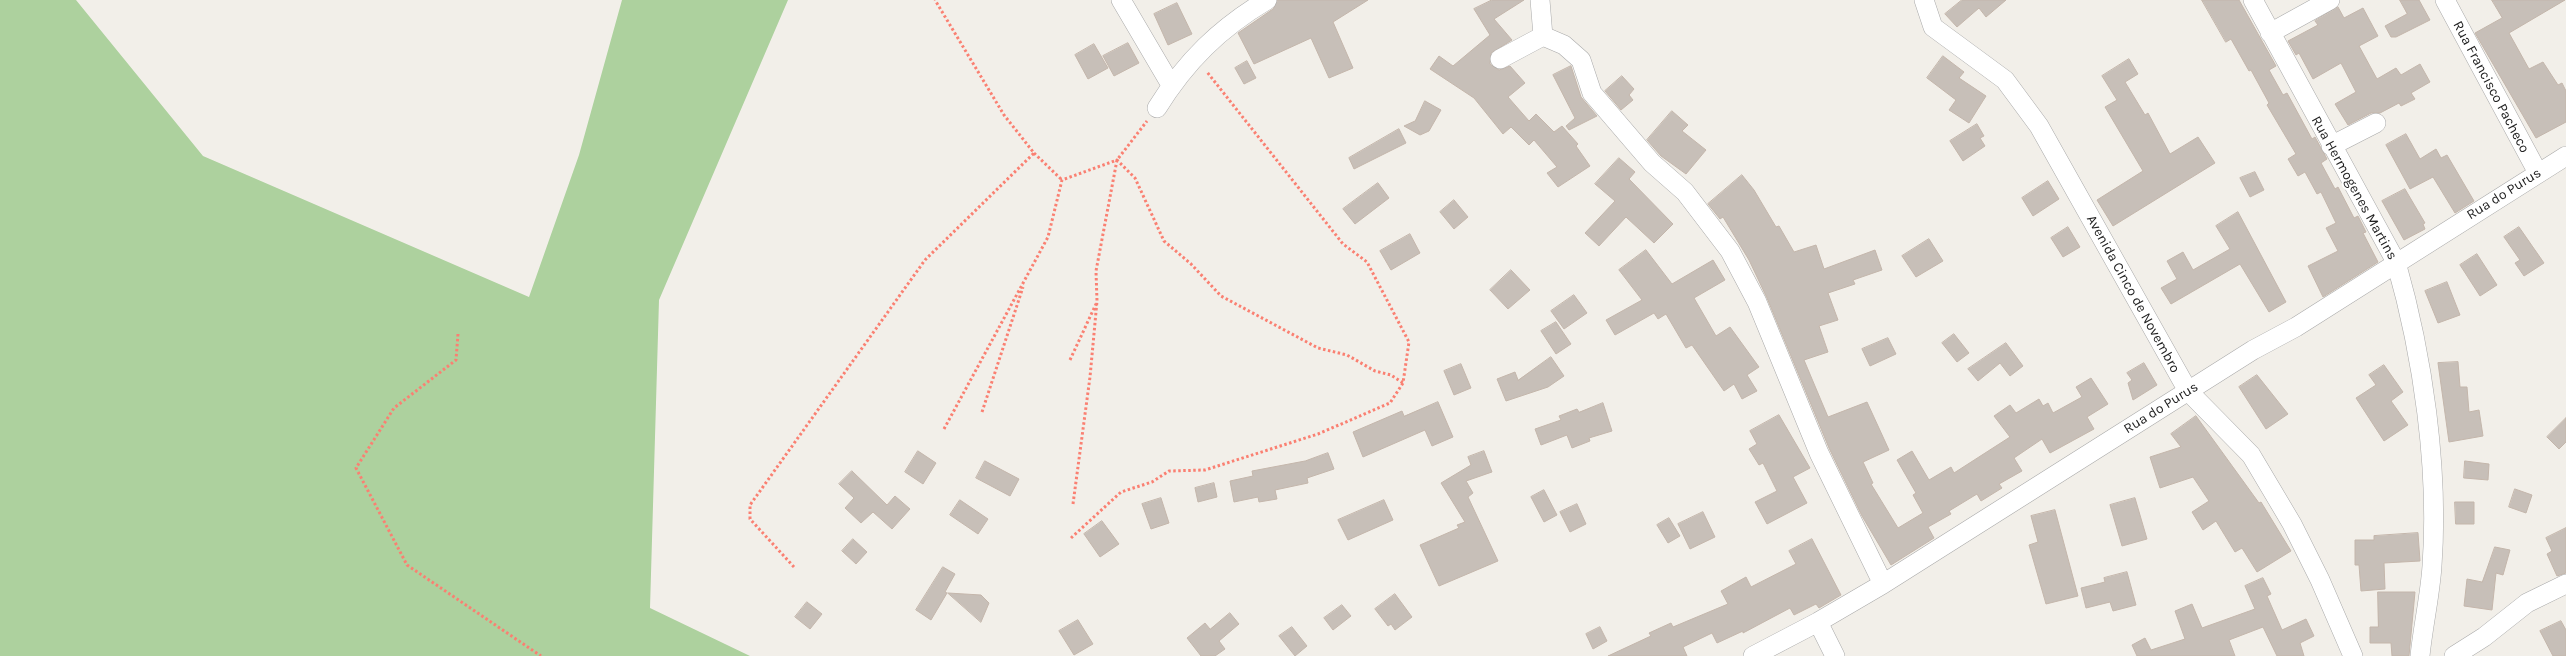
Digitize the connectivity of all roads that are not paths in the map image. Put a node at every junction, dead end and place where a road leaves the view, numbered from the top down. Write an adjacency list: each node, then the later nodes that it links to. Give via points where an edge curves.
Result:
1 (1121, 0): 11 (street)
2 (1268, 0): 11 (street, via 1238,18 1195,56)
3 (1540, 0): 9 (street)
4 (1924, 0): 18 (street, Avenida Cinco de Novembro, via 1933,27 2005,80 2039,126)
5 (2253, 0): 8 (street, Rua Hermogenes Martins)
6 (2330, 0): 8 (street)
7 (2445, 0): 16 (street, Rua Francisco Pacheco)
8 (2270, 34): 14 (street, Rua Hermogenes Martins)
9 (1543, 36): 10 (street); 19 (street, via 1564,45 1582,60 1592,93 1652,163 1685,192 1730,251 1757,302 1818,453)
10 (1500, 60)
11 (1171, 85): 12 (street)
12 (1157, 108)
13 (2376, 123): 14 (street)
14 (2331, 146): 17 (street, Rua Hermogenes Martins)
15 (2566, 156): 16 (street, Rua do Purus)
16 (2538, 173): 17 (street, Rua do Purus)
17 (2396, 262): 18 (street, Rua do Purus, via 2296,327); 25 (street, Rua Hermogenes Martins, via 2407,302 2428,435 2432,492 2432,566)
18 (2188, 391): 19 (street, Rua do Purus); 24 (street, Avenida Cinco de Novembro, via 2251,455 2292,524)
19 (1883, 584): 21 (street, Rua do Purus)
20 (2566, 584): 26 (street, via 2527,603)
21 (1818, 622): 22 (street, Rua do Purus); 23 (street)
22 (1753, 656)
23 (1835, 656)
24 (2353, 656)
25 (2420, 656)
26 (2454, 656)

